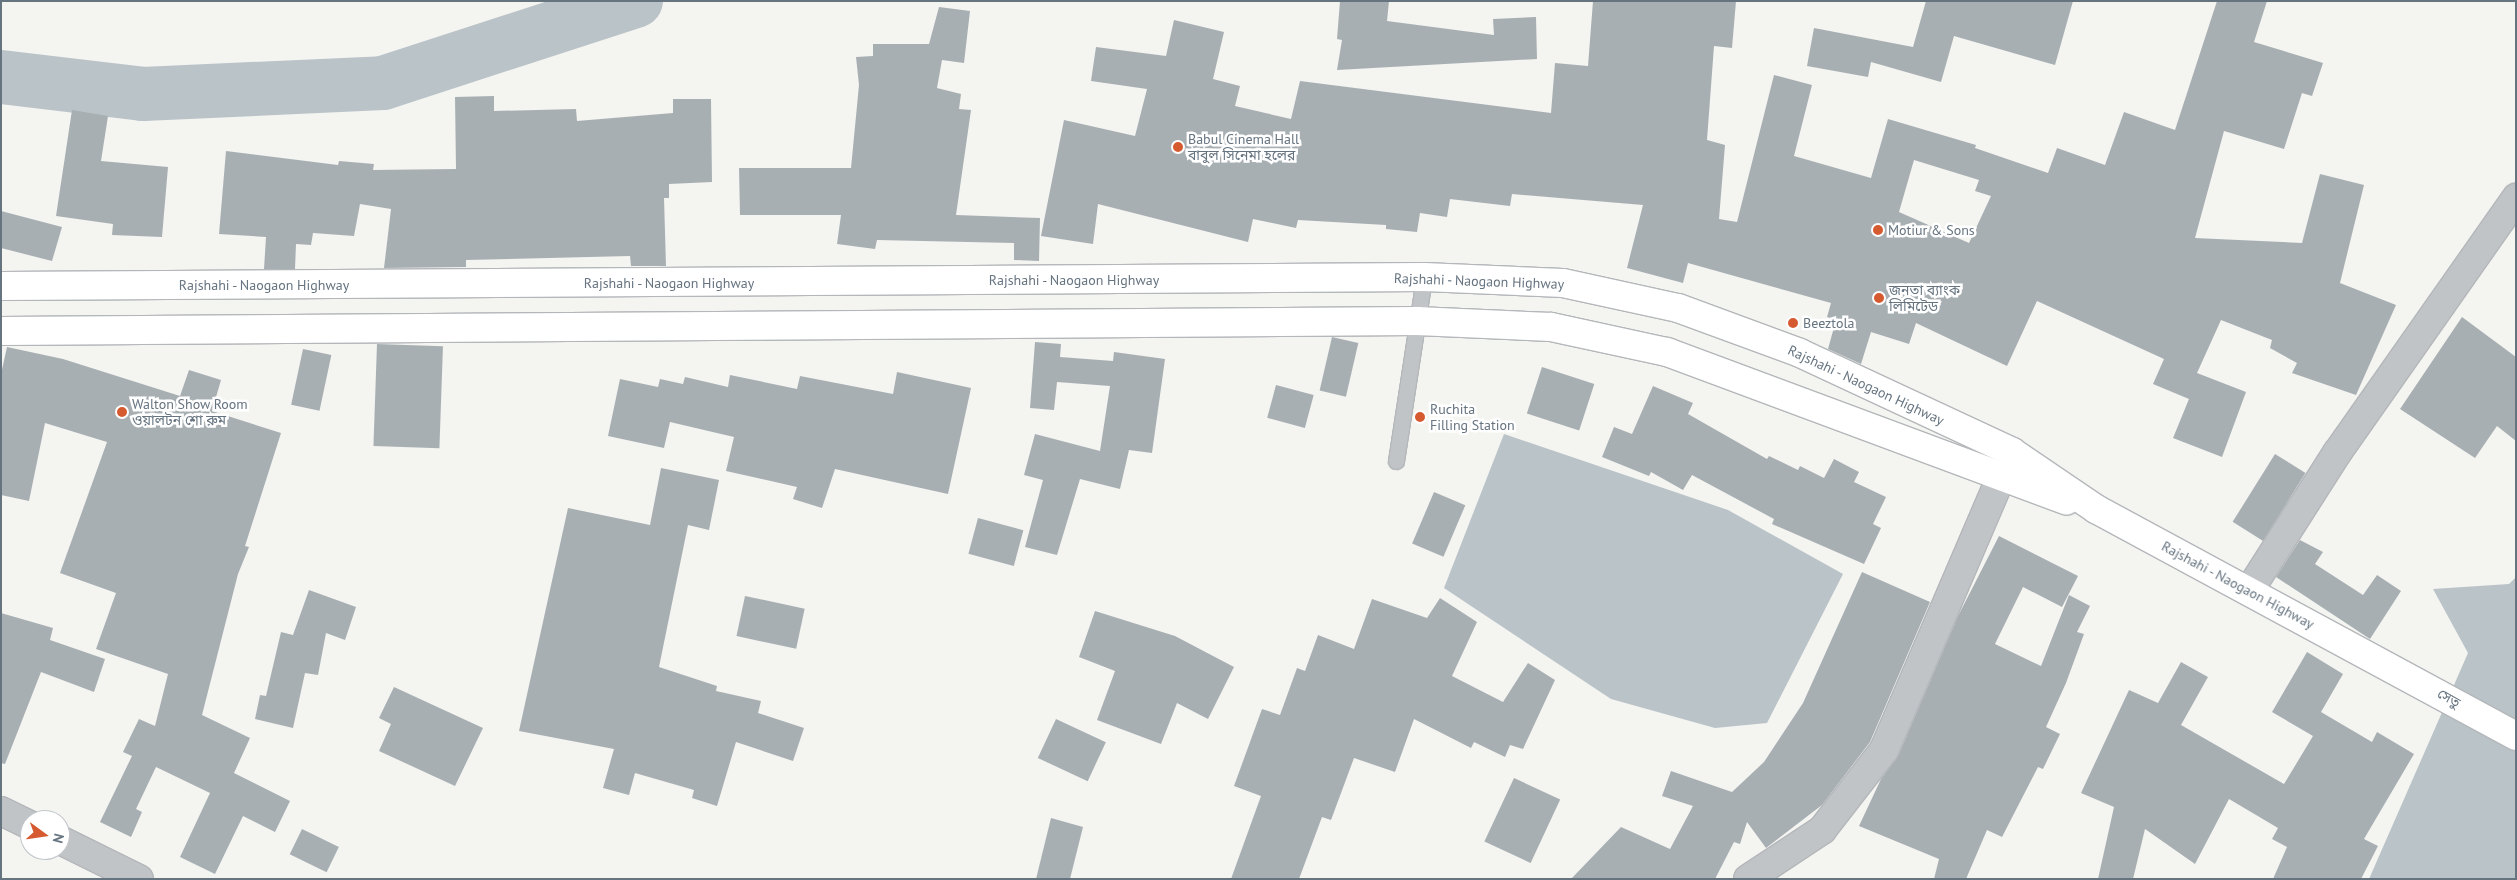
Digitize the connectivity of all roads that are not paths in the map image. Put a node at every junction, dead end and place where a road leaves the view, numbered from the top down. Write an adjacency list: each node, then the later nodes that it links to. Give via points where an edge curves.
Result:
1 (2516, 198): 10 (street, via 2337,452)
2 (1424, 277): 3 (main road, Rajshahi - Naogaon Highway); 4 (lane); 6 (main road, Rajshahi - Naogaon Highway, via 1563,283 1678,308 1800,353)
3 (1, 286)
4 (1417, 321): 5 (main road, Rajshahi - Naogaon Highway); 7 (lane); 8 (main road, Rajshahi - Naogaon Highway, via 1551,327 1667,352)
5 (1, 331)
6 (2012, 452): 8 (street); 9 (main road, Rajshahi - Naogaon Highway)
7 (1396, 461)
8 (1999, 479): 9 (main road, Rajshahi - Naogaon Highway); 17 (street, via 1884,750 1822,830)
9 (2096, 510): 10 (main road, Rajshahi - Naogaon Highway)
10 (2249, 591): 11 (main road, Rajshahi - Naogaon Highway)
11 (2381, 661): 12 (main road, সেতু)
12 (2516, 736)
13 (1, 811): 14 (street)
14 (20, 820)
15 (70, 845): 16 (street)
16 (139, 879)
17 (1748, 879)

